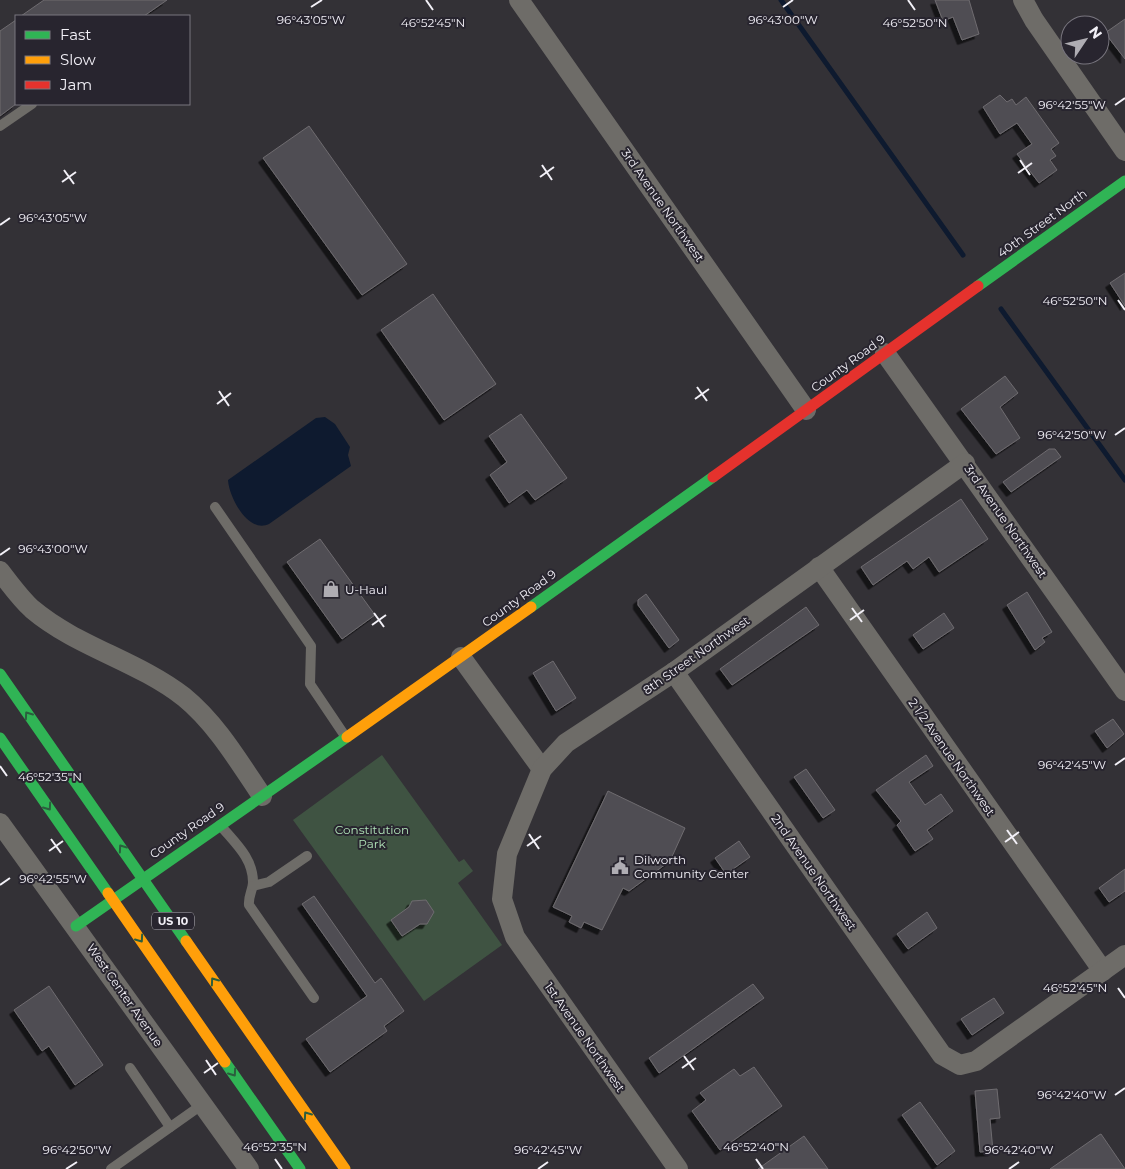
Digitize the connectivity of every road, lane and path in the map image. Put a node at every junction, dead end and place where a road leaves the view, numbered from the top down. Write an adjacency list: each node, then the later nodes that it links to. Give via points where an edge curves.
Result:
1 (519, 0): 9 (street, 3rd Avenue Northwest)
2 (1024, 0): 5 (street, via 1034,20)
3 (31, 105): 4 (lane)
4 (0, 126)
5 (1125, 151)
6 (1125, 180): 7 (street, 40th Street North)
7 (975, 288): 8 (street, County Road 9)
8 (885, 353): 9 (street, County Road 9); 10 (street, 3rd Avenue Northwest)
9 (806, 410): 14 (street, County Road 9)
10 (965, 463): 12 (street, 8th Street Northwest); 17 (street, 3rd Avenue Northwest)
11 (215, 506): 18 (lane, via 311,646 310,684)
12 (819, 567): 15 (street, 8th Street Northwest); 31 (street, 2 1/2 Avenue Northwest)
13 (0, 571): 21 (street, via 32,608 56,626 132,664 185,698 227,744)
14 (461, 657): 18 (street, County Road 9); 20 (street)
15 (674, 672): 20 (street, 8th Street Northwest, via 566,743); 31 (street, 2nd Avenue Northwest, via 942,1055 960,1065 976,1061)
16 (0, 674): 25 (street, US 10, one-way to 16)
17 (1125, 691)
18 (346, 737): 21 (street, County Road 9)
19 (0, 738): 27 (street, US 10, one-way to 27)
20 (542, 769): 28 (street, 8th Street Northwest, via 507,854)
21 (262, 796): 23 (street, County Road 9)
22 (0, 822): 29 (street, West Center Avenue)
23 (220, 825): 25 (street, County Road 9); 26 (lane, via 248,859 253,870)
24 (307, 856): 26 (lane, via 269,882)
25 (143, 878): 27 (street, County Road 9); 39 (street, US 10, one-way to 25)
26 (253, 886): 32 (lane, via 249,905)
27 (113, 899): 29 (street, County Road 9); 38 (street, US 10, one-way to 38)
28 (502, 899): 40 (street, 1st Avenue Northwest, via 515,937)
29 (76, 926): 34 (street, West Center Avenue)
30 (1125, 955): 31 (street)
31 (1103, 971)
32 (314, 998)
33 (130, 1068): 35 (lane)
34 (202, 1104): 35 (lane); 37 (street, West Center Avenue)
35 (170, 1127): 36 (lane)
36 (111, 1169)
37 (248, 1169)
38 (300, 1169)
39 (345, 1169)
40 (678, 1169)

